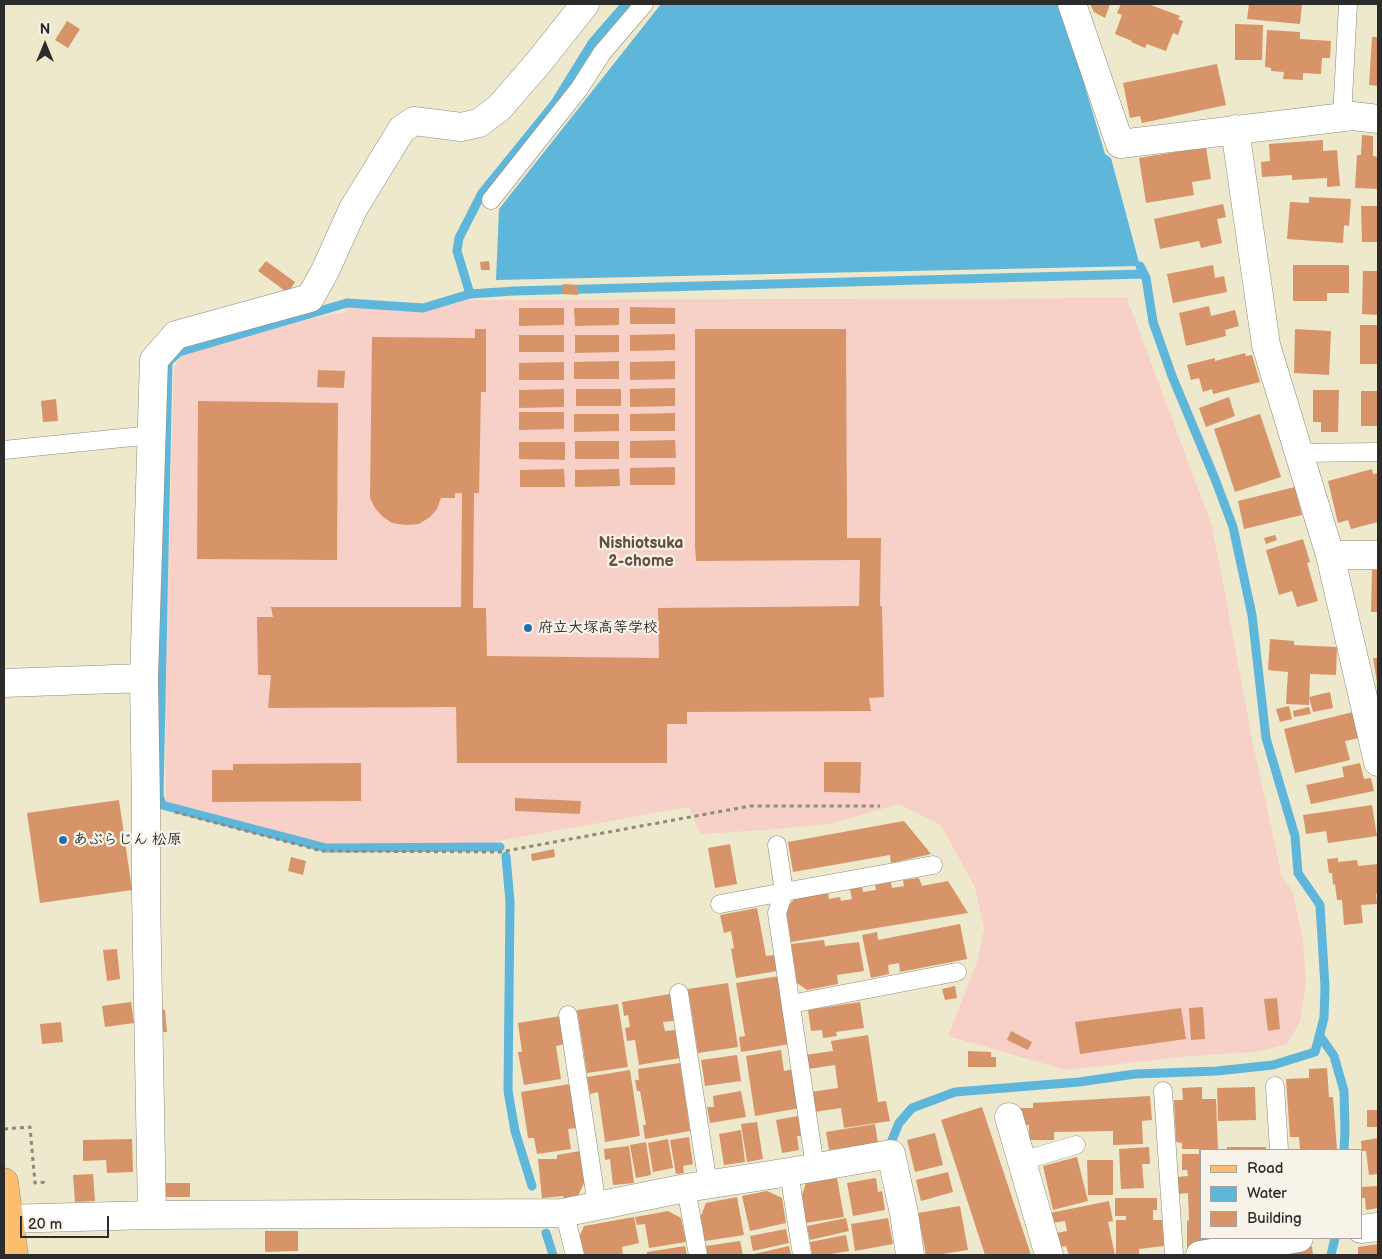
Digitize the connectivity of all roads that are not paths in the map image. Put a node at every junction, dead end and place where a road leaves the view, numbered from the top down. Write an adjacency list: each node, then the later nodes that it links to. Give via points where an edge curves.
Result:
1 (585, 4): 9 (street, via 499,108 479,123 461,127 414,122 402,129 353,209 310,298 176,335 154,360)
2 (644, 4): 8 (lane, via 602,53 579,89)
3 (1072, 4): 7 (street, via 1120,144)
4 (1348, 4): 5 (lane)
5 (1342, 118): 6 (street); 7 (street)
6 (1378, 118)
7 (1235, 129): 12 (street, via 1266,344)
8 (491, 200)
9 (152, 435): 10 (lane); 15 (street)
10 (4, 450)
11 (1378, 452): 12 (lane)
12 (1299, 453): 13 (street)
13 (1330, 555): 14 (street); 17 (street)
14 (1378, 555)
15 (144, 678): 16 (street); 37 (street)
16 (4, 683)
17 (1378, 762)
18 (777, 845): 20 (lane)
19 (933, 865): 20 (lane)
20 (784, 892): 21 (lane); 24 (lane, via 777,913)
21 (720, 904)
22 (957, 972): 24 (lane)
23 (680, 994): 34 (lane)
24 (791, 1004): 32 (lane)
25 (568, 1015): 35 (lane)
26 (1275, 1086): 30 (lane)
27 (1163, 1091): 48 (lane)
28 (1009, 1117): 31 (street)
29 (1076, 1146): 31 (lane)
30 (1279, 1149)
31 (1022, 1161): 47 (street)
32 (802, 1170): 34 (street); 45 (lane); 46 (street, via 891,1154)
33 (4, 1182): 38 (main road)
34 (697, 1187): 35 (street); 44 (lane)
35 (597, 1206): 36 (street)
36 (562, 1213): 37 (street); 43 (lane)
37 (152, 1215): 38 (street)
38 (6, 1219): 42 (main road)
39 (1378, 1227): 40 (street)
40 (1362, 1229)
41 (1285, 1239): 49 (street)
42 (14, 1255)
43 (575, 1255)
44 (698, 1255)
45 (802, 1255)
46 (910, 1255)
47 (1049, 1255)
48 (1174, 1255)
49 (1200, 1255)

